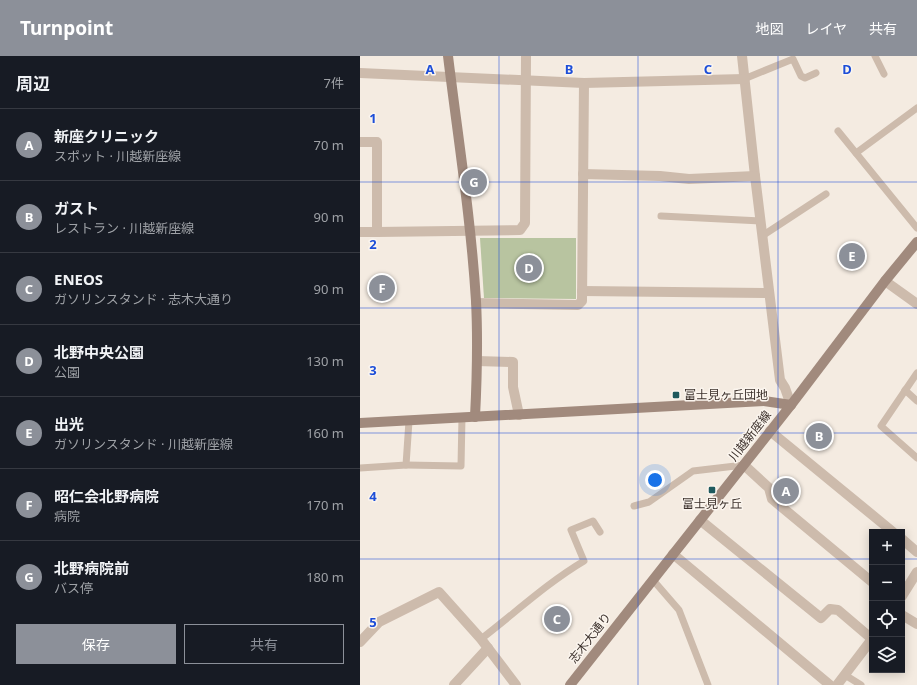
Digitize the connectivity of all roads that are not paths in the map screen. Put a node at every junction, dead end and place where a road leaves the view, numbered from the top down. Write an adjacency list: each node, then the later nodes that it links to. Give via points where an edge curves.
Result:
1 (448, 56): 8 (street)
2 (526, 56): 10 (street)
3 (742, 56): 9 (street)
4 (875, 56): 7 (lane)
5 (360, 73): 8 (street)
6 (816, 73): 9 (lane, via 805,78 801,76 793,59)
7 (884, 74)
8 (450, 78): 10 (street); 24 (street)
9 (744, 79): 11 (street); 17 (street)
10 (525, 81): 11 (street); 24 (street, via 525,223 520,230)
11 (584, 83): 16 (street)
12 (917, 108): 15 (lane)
13 (838, 131): 15 (lane)
14 (360, 142): 23 (street, via 378,142)
15 (856, 153): 21 (lane)
16 (584, 174): 17 (street, via 689,179); 28 (street)
17 (754, 176): 20 (street)
18 (826, 194): 25 (lane)
19 (661, 216): 20 (lane)
20 (760, 221): 25 (street)
21 (917, 228)
22 (360, 232): 23 (street)
23 (376, 232): 24 (street)
24 (470, 232): 30 (street)
25 (762, 236): 29 (street)
26 (917, 242): 27 (street, 川越新座線)
27 (885, 281): 31 (street); 36 (street, 川越新座線)
28 (582, 291): 29 (street); 30 (street, via 582,301 578,305)
29 (769, 293): 36 (street, via 780,380)
30 (476, 303): 32 (street)
31 (917, 304)
32 (477, 361): 37 (street, via 513,362 513,387); 39 (street)
33 (917, 373): 34 (lane)
34 (905, 390): 35 (lane); 43 (lane, via 881,426)
35 (917, 401)
36 (792, 405): 37 (street, via 764,401); 42 (street, 川越新座線)
37 (519, 415): 39 (street)
38 (462, 417): 39 (street); 40 (street); 44 (lane, via 461,466)
39 (475, 417)
40 (409, 421): 41 (street); 44 (lane)
41 (360, 423)
42 (770, 431): 45 (street, 川越新座線); 49 (street)
43 (917, 458)
44 (406, 465): 46 (lane)
45 (744, 465): 47 (lane, via 693,471 649,502); 48 (street, 川越新座線); 56 (street, via 769,488 772,499)
46 (360, 468)
47 (634, 506)
48 (700, 520): 53 (street, 川越新座線); 61 (street, via 821,618 830,609 838,610)
49 (889, 529)
50 (600, 532): 62 (lane, via 593,521 571,530 584,561 560,576)
51 (905, 542): 52 (street)
52 (917, 552)
53 (673, 554): 55 (street, 川越新座線); 71 (street)
54 (917, 572): 57 (street)
55 (653, 580): 58 (street, 川越新座線); 70 (lane, via 679,610)
56 (869, 580)
57 (905, 591)
58 (631, 608): 69 (street, 志木大通り)
59 (905, 617): 60 (street)
60 (917, 624)
61 (870, 637)
62 (481, 639): 63 (street, via 439,592 379,622); 65 (street)
63 (360, 642)
64 (869, 643): 66 (street)
65 (488, 648): 67 (street); 68 (street)
66 (845, 675): 72 (street); 73 (lane)
67 (454, 685)
68 (516, 685)
69 (570, 685)
70 (708, 685)
71 (830, 685)
72 (837, 685)
73 (861, 685)

